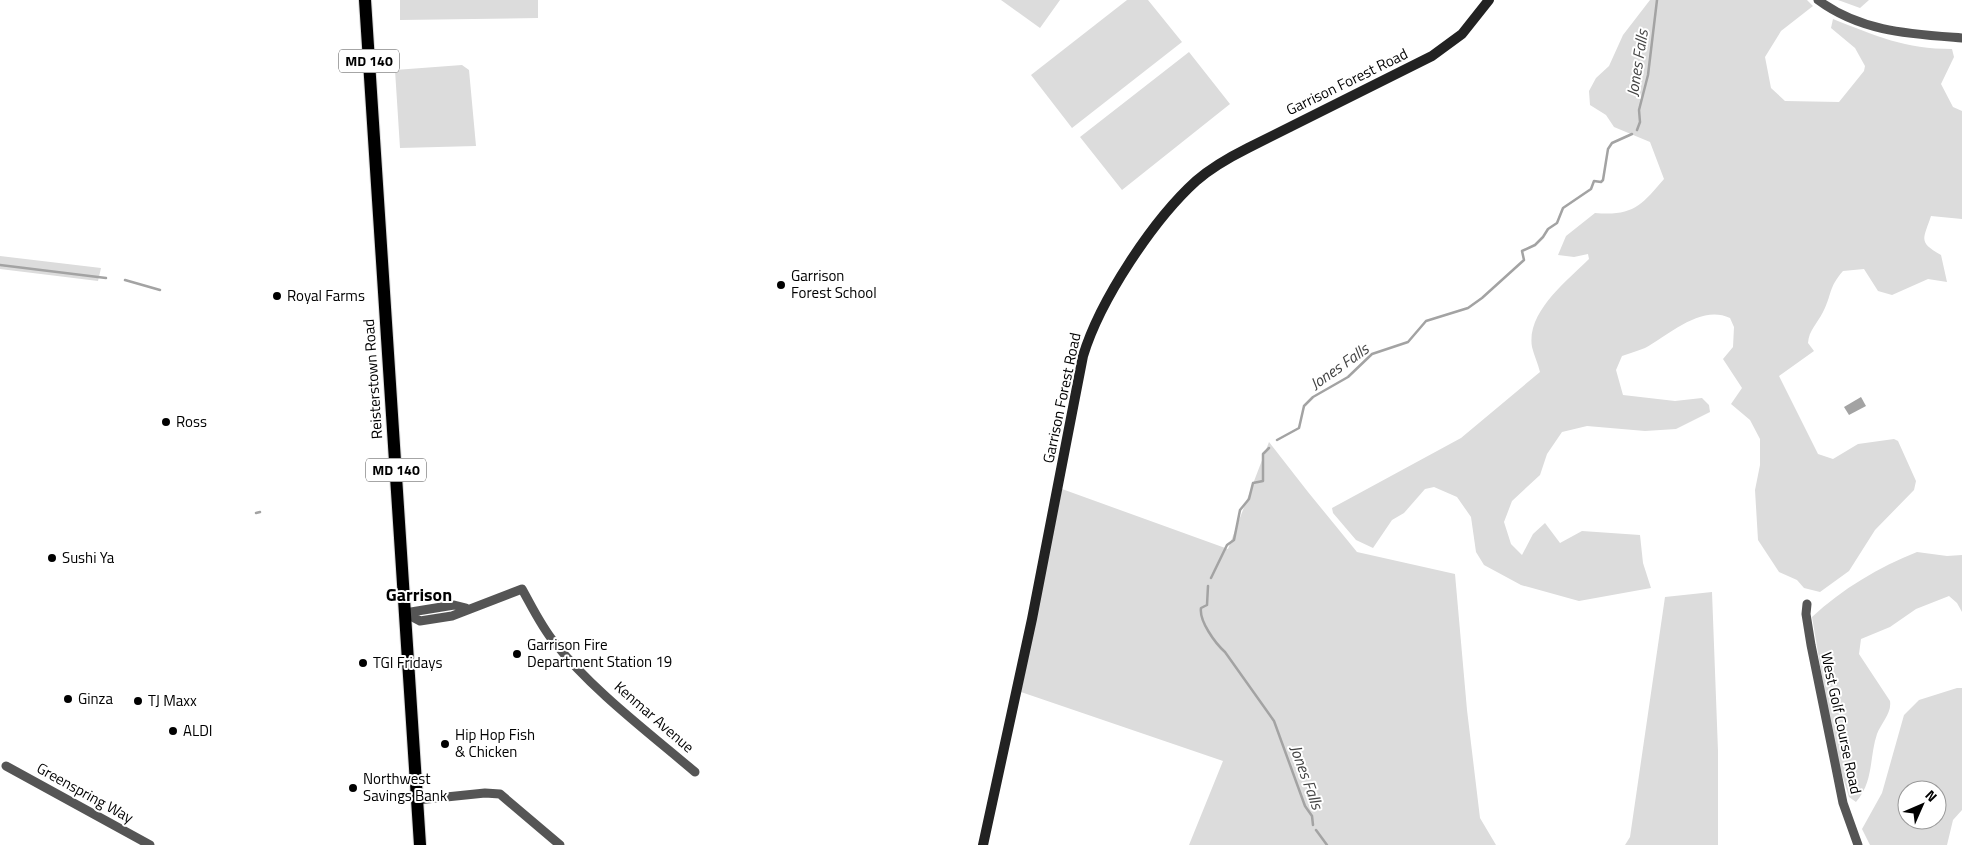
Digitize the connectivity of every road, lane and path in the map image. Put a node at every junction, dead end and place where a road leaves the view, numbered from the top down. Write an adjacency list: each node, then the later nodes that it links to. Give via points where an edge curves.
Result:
1 (365, 0): 6 (main road, Reisterstown Road / MD 140)
2 (1489, 0): 13 (main road, Garrison Forest Road, via 1462,34 1432,56 1227,158 1198,179 1162,218 1107,300 1083,356 1032,619)
3 (1818, 0): 4 (street, via 1841,15 1889,32)
4 (1962, 38)
5 (1807, 604): 14 (street, West Golf Course Road, via 1811,645 1834,763 1843,803)
6 (405, 613): 8 (street, Kenmar Avenue, via 420,621 452,616 522,589 540,622 565,655); 9 (main road, Reisterstown Road / MD 140)
7 (6, 766): 10 (street, Greenspring Way)
8 (695, 772)
9 (417, 800): 11 (main road, Reisterstown Road / MD 140); 12 (street, via 500,794)
10 (150, 845)
11 (420, 845)
12 (560, 845)
13 (983, 845)
14 (1858, 845)

